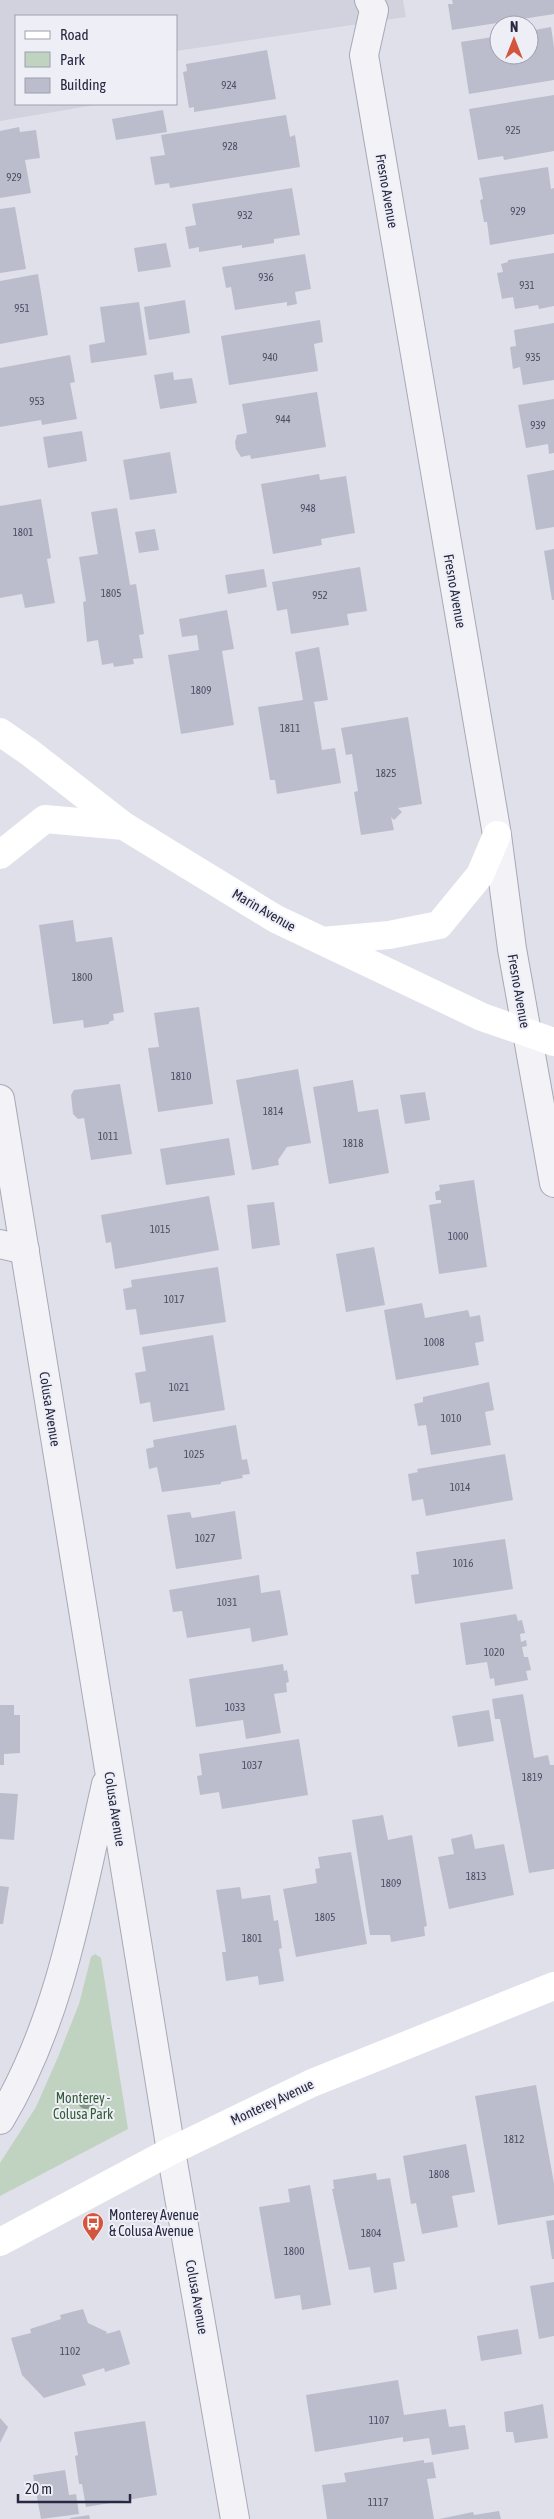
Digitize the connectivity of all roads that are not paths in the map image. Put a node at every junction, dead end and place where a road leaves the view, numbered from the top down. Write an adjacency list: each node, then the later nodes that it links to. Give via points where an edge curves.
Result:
1 (368, 0): 4 (street, Fresno Avenue, via 374,10 364,56)
2 (0, 732): 3 (main road, Marin Avenue)
3 (124, 826): 5 (main road, via 45,819); 6 (main road, Marin Avenue, via 276,919)
4 (497, 836): 6 (main road, via 480,875 439,925 389,936); 7 (street, Fresno Avenue)
5 (0, 855)
6 (321, 941): 7 (main road, Marin Avenue, via 482,1017)
7 (526, 1032): 8 (main road, Marin Avenue); 10 (street, Fresno Avenue)
8 (554, 1042)
9 (0, 1099): 11 (street, Colusa Avenue)
10 (554, 1183)
11 (12, 1247): 12 (street, Colusa Avenue)
12 (109, 1770): 14 (street, via 74,1927 53,1996 35,2052); 15 (street, Colusa Avenue)
13 (554, 1986): 15 (main road, Monterey Avenue, via 312,2083)
14 (0, 2120)
15 (171, 2151): 16 (main road, Monterey Avenue); 17 (street, Colusa Avenue)
16 (0, 2242)
17 (235, 2519)

